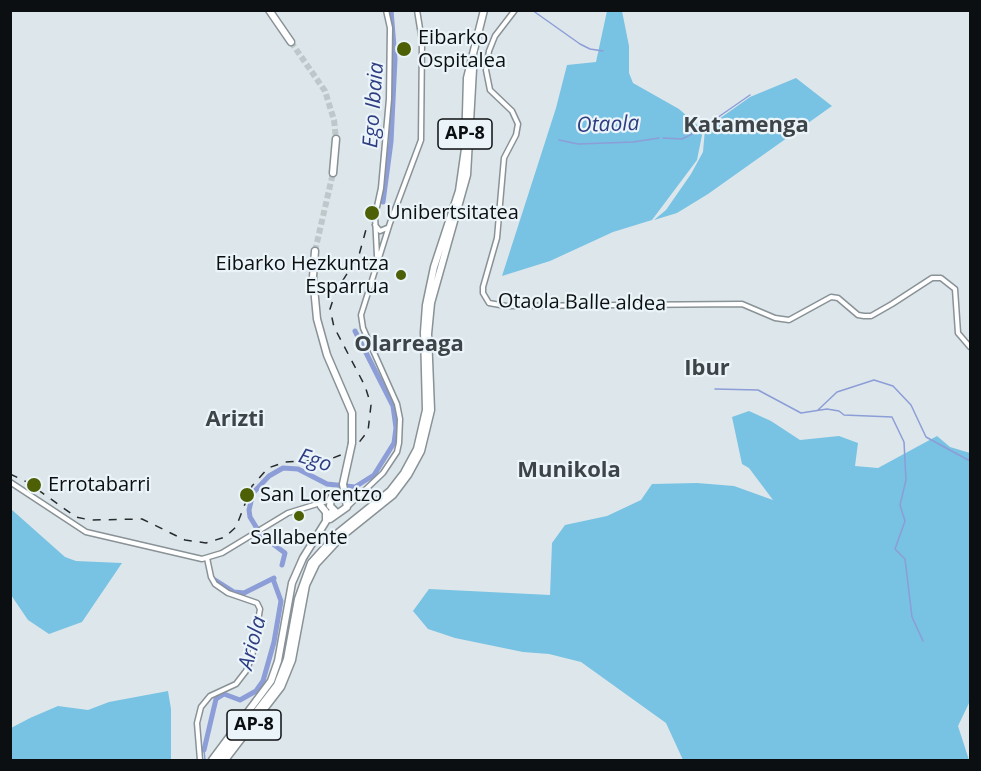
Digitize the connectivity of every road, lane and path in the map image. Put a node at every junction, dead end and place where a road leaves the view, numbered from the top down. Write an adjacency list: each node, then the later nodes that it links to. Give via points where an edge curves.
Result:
1 (268, 10): 6 (highway)
2 (386, 10): 9 (street, via 390,28 389,99)
3 (417, 10): 10 (street, via 422,41 421,140)
4 (486, 10): 25 (highway, AP-8, via 467,78 465,149 459,191 426,304 429,392 422,433 404,473 382,499 322,549)
5 (515, 10): 13 (street, Otaola Balle aldea, via 495,36 486,70 490,90 512,111 518,124 504,158 497,238 483,287 485,298 495,306 742,304 789,320 831,297 844,301 858,315 871,316 932,278 941,278 955,289 958,333)
6 (291, 42)
7 (336, 139): 8 (highway)
8 (333, 173)
9 (374, 225): 10 (street, via 380,231); 12 (street, via 378,247)
10 (388, 227): 12 (street)
11 (315, 251): 15 (highway, bridge, via 317,319 327,355 352,413 352,443)
12 (372, 277): 16 (street, via 362,306 363,328 397,404 400,428 397,452 390,464)
13 (970, 347)
14 (10, 482): 24 (street, via 86,532 191,558)
15 (343, 492): 16 (street); 17 (highway); 19 (highway)
16 (355, 498): 19 (street)
17 (330, 500): 18 (street); 20 (highway)
18 (320, 506): 20 (street); 23 (highway, via 327,515); 24 (street, via 288,513 222,554)
19 (347, 507): 21 (highway)
20 (332, 509): 21 (highway); 22 (highway)
21 (340, 511): 22 (highway)
22 (327, 521): 23 (highway)
23 (322, 528): 26 (highway, via 292,583 271,681)
24 (207, 558): 27 (street, via 215,584 256,603 260,609 246,671 236,684 210,696 201,707 197,723)
25 (300, 600): 26 (highway, AP-8, via 277,685); 28 (highway, AP-8, via 293,654 281,687)
26 (216, 758)
27 (200, 760)
28 (225, 760)

